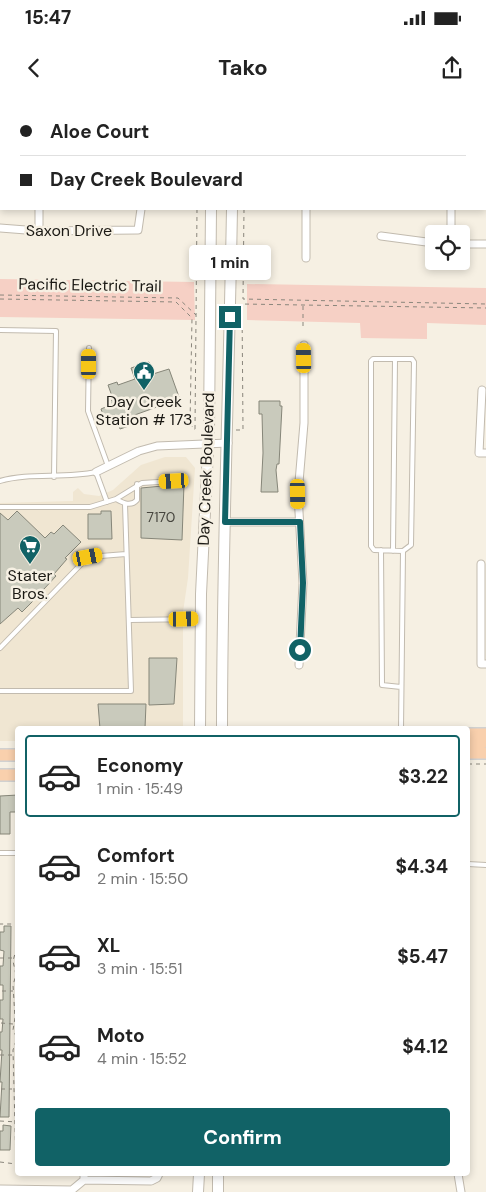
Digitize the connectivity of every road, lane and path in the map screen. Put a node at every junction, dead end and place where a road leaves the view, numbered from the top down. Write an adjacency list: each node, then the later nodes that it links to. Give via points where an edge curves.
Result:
1 (39, 210): 11 (street)
2 (141, 210): 11 (street, Saxon Drive, via 138,230)
3 (197, 210): 24 (path)
4 (212, 210): 32 (main road, Day Creek Boulevard)
5 (232, 210): 33 (main road, Day Creek Boulevard)
6 (244, 210): 21 (path, via 242,299)
7 (306, 210): 16 (street)
8 (451, 210): 9 (street)
9 (451, 225)
10 (0, 228): 11 (street, Saxon Drive)
11 (39, 231)
12 (381, 236): 13 (street)
13 (425, 241)
14 (470, 244): 15 (street)
15 (486, 244)
16 (306, 258)
17 (0, 295): 18 (path, Pacific Electric Trail)
18 (176, 298): 20 (path); 24 (path, Pacific Electric Trail)
19 (0, 299): 20 (path, Pacific Electric Trail)
20 (176, 302): 24 (path, Pacific Electric Trail, via 192,318 190,424 195,430)
21 (486, 304)
22 (303, 305): 23 (path); 25 (path); 31 (path, via 242,304)
23 (486, 308)
24 (196, 315)
25 (303, 328)
26 (0, 330): 37 (lane, via 56,330)
27 (304, 345): 46 (street)
28 (89, 348): 35 (lane, via 88,411)
29 (395, 359): 47 (lane, via 371,361 371,546 374,550); 48 (lane); 49 (lane, via 412,359 414,362 411,545)
30 (482, 390): 34 (street)
31 (242, 430)
32 (208, 443): 33 (street); 35 (street, via 138,450); 52 (main road, Day Creek Boulevard)
33 (228, 443): 45 (main road, Day Creek Boulevard)
34 (482, 453)
35 (108, 466): 36 (street)
36 (96, 472): 37 (lane); 42 (lane)
37 (54, 477): 38 (lane)
38 (0, 481)
39 (174, 481): 40 (lane)
40 (137, 484): 41 (lane); 43 (lane, via 137,500)
41 (116, 499): 42 (lane); 43 (lane)
42 (107, 502): 44 (lane, via 90,507)
43 (125, 504): 50 (lane)
44 (0, 507)
45 (225, 522): 46 (street); 60 (main road, Day Creek Boulevard)
46 (300, 522): 56 (street, via 303,591)
47 (382, 550): 48 (lane); 57 (lane, via 382,685)
48 (393, 551): 49 (lane)
49 (403, 551): 57 (lane)
50 (126, 554): 53 (lane); 54 (lane, via 88,557)
51 (481, 564): 55 (street)
52 (201, 619): 53 (lane); 59 (main road, Day Creek Boulevard)
53 (130, 620): 58 (lane, via 131,691)
54 (0, 648)
55 (483, 664)
56 (299, 665)
57 (401, 687): 61 (lane)
58 (0, 691)
59 (200, 726)
60 (222, 726)
61 (401, 726)
62 (470, 734): 63 (main road)
63 (486, 734)
64 (486, 741): 65 (main road)
65 (470, 744)
66 (486, 752): 67 (main road)
67 (470, 753)
68 (15, 754): 69 (main road)
69 (0, 755)
70 (470, 764): 71 (path)
71 (486, 764)
72 (0, 775): 73 (main road)
73 (15, 775)
74 (0, 853): 75 (lane)
75 (15, 853)
76 (470, 864): 77 (lane)
77 (486, 865)
78 (0, 924): 79 (path)
79 (15, 924)
80 (15, 950): 82 (path)
81 (0, 958): 82 (path)
82 (14, 958): 83 (path)
83 (15, 963)
84 (15, 985): 86 (path)
85 (2, 991): 86 (path)
86 (14, 991): 87 (path)
87 (13, 1006): 89 (path)
88 (1, 1024): 89 (path)
89 (14, 1024): 90 (path)
90 (15, 1034)
91 (15, 1046): 93 (path)
92 (0, 1055): 93 (path)
93 (13, 1055): 95 (path)
94 (0, 1089): 95 (path)
95 (13, 1090): 96 (path)
96 (14, 1098): 98 (path)
97 (0, 1121): 98 (path)
98 (13, 1122): 99 (path)
99 (15, 1150)
100 (0, 1162): 101 (path)
101 (15, 1164)
102 (158, 1176): 106 (street, via 151,1180)
103 (199, 1176): 108 (main road)
104 (218, 1176): 109 (main road)
105 (458, 1176): 110 (street)
106 (84, 1177): 107 (street, via 72,1190)
107 (0, 1189)
108 (198, 1192)
109 (218, 1192)
110 (461, 1192)

